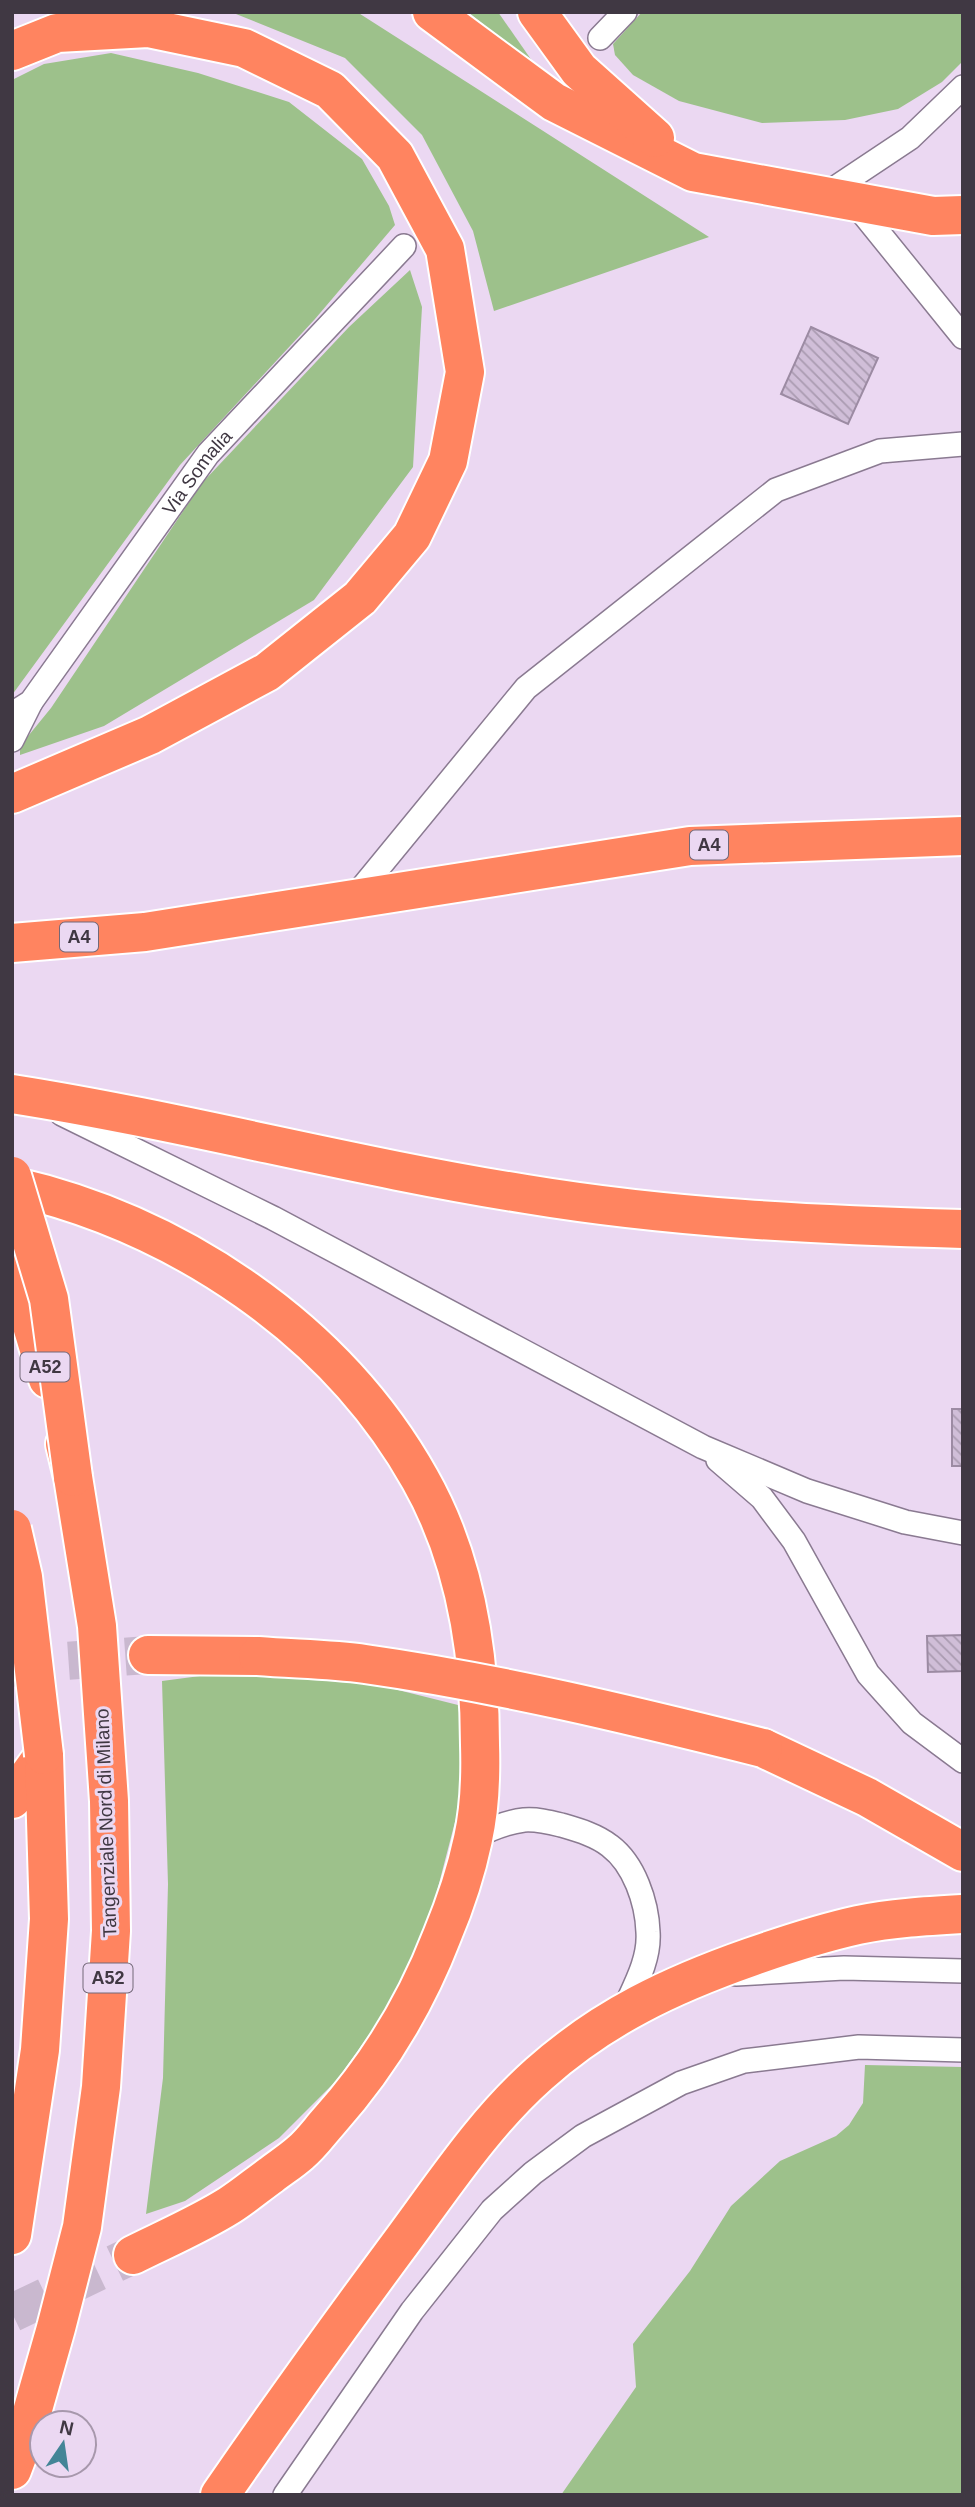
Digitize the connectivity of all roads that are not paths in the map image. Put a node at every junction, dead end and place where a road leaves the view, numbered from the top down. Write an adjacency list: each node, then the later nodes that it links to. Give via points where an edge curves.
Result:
1 (432, 12): 7 (highway, via 554,102)
2 (537, 12): 7 (highway, via 579,70)
3 (625, 12): 4 (lane)
4 (600, 38)
5 (12, 51): 15 (highway, via 57,33 148,28 244,48 330,90 395,156 445,249 465,372 448,461 412,536 360,598 267,672 149,735)
6 (963, 87): 8 (lane)
7 (693, 172): 8 (highway)
8 (838, 198): 9 (highway, via 933,216); 11 (lane)
9 (963, 215)
10 (404, 246): 13 (lane, Via Somalia, via 208,454)
11 (963, 337)
12 (963, 444): 17 (lane, via 880,451 776,490 526,688)
13 (22, 708): 14 (lane, Via Somalia)
14 (12, 740)
15 (12, 794)
16 (963, 836): 17 (highway, A4, via 690,846)
17 (352, 900): 18 (highway, A4, via 145,932)
18 (12, 943)
19 (20, 1095): 22 (highway, via 538,1196 672,1215); 24 (lane, via 273,1218)
20 (12, 1176): 25 (highway, bridge, via 50,1298)
21 (12, 1186): 32 (highway, via 113,1219 183,1251 255,1294 315,1346 371,1406 420,1479 457,1562 473,1634 480,1703 481,1788)
22 (963, 1229)
23 (12, 1259): 25 (highway, Tangenziale Nord di Milano / A52, bridge)
24 (703, 1447): 27 (lane, via 807,1491 905,1522); 30 (lane, via 762,1498 794,1541 868,1674 912,1723)
25 (73, 1477): 41 (highway, Tangenziale Nord di Milano / A52, via 97,1626 109,1801 110,1944 101,2087 82,2227)
26 (12, 1529): 29 (highway, bridge, via 23,1577)
27 (963, 1533)
28 (148, 1655): 33 (highway, bridge, via 258,1656 363,1664 598,1707 762,1748 867,1797)
29 (44, 1755): 31 (highway); 39 (highway, via 49,1919 40,2050)
30 (963, 1761)
31 (12, 1799)
32 (474, 1837): 37 (lane, via 497,1826 546,1821 612,1846 628,1865 641,1893 649,1932 641,1971); 40 (highway, via 430,1967 396,2035 351,2097 300,2154 239,2198)
33 (963, 1852)
34 (963, 1914): 36 (highway, via 857,1925)
35 (963, 1971): 36 (lane, via 844,1968)
36 (695, 1977): 37 (highway)
37 (623, 2012): 42 (highway, via 540,2073 498,2114 372,2278)
38 (963, 2050): 43 (lane, via 859,2047 744,2061 681,2083 583,2136 492,2210 412,2311)
39 (12, 2235)
40 (133, 2255)
41 (12, 2470)
42 (219, 2495)
43 (285, 2495)

